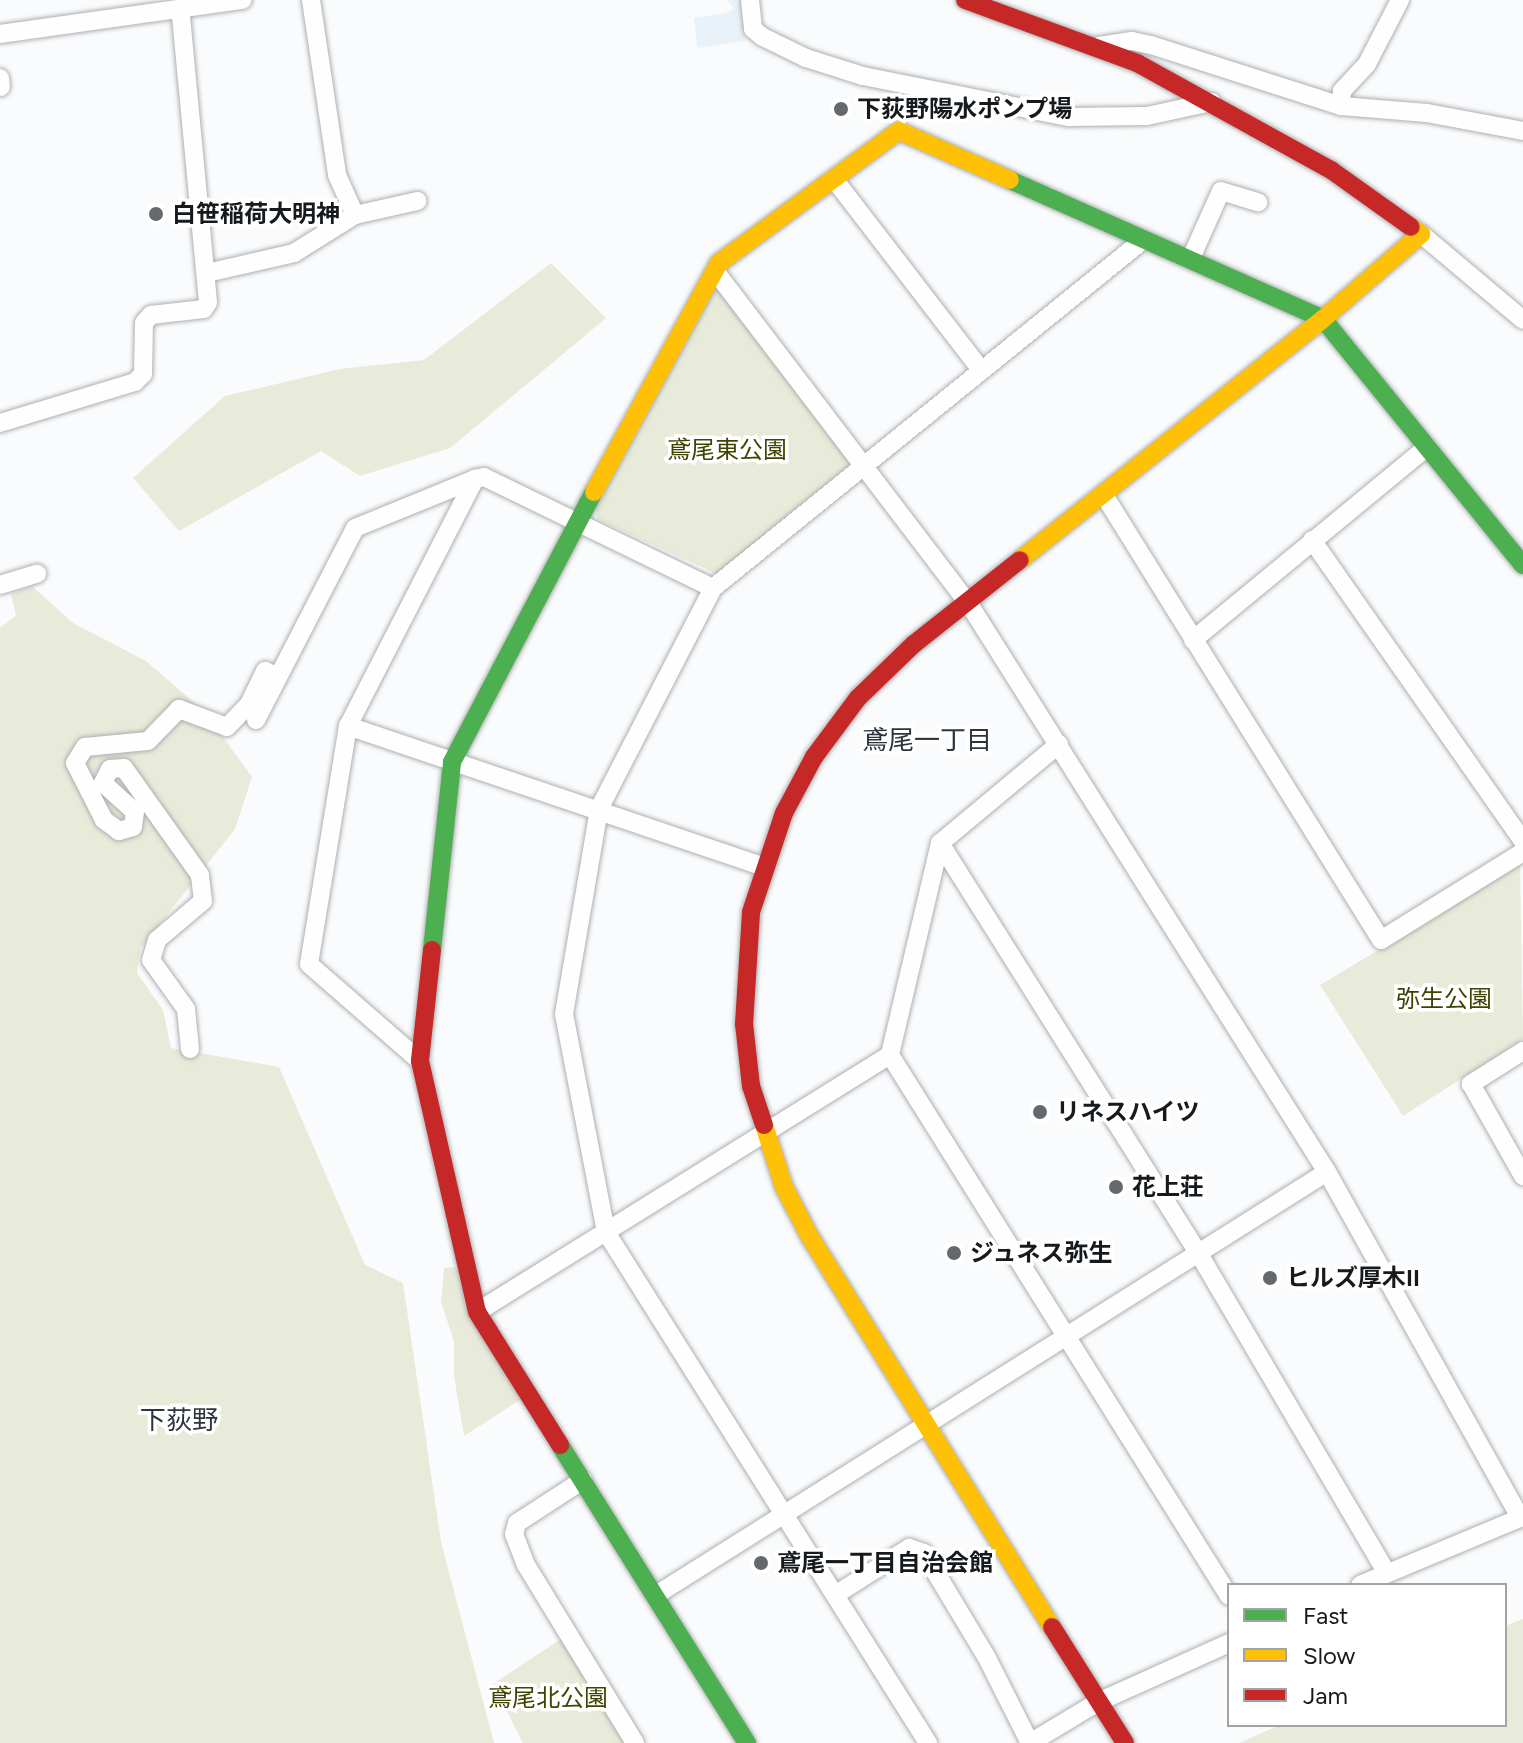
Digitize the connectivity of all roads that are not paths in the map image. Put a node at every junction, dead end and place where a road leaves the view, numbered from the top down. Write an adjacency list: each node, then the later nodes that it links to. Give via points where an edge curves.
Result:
1 (87, 0): 8 (street)
2 (243, 0): 7 (street)
3 (311, 0): 19 (street, via 337,175)
4 (750, 0): 13 (street, via 753,29 763,37 863,76 1069,117 1147,116)
5 (965, 0): 10 (street)
6 (1400, 0): 14 (street, via 1367,64 1342,91)
7 (180, 8): 8 (street); 24 (street)
8 (90, 20): 9 (street)
9 (0, 34)
10 (1099, 46): 13 (street); 14 (street, via 1132,41 1151,45)
11 (0, 78): 12 (street)
12 (1, 87)
13 (1211, 102): 20 (street, via 1331,170)
14 (1341, 106): 15 (street, via 1427,113)
15 (1523, 131)
16 (834, 179): 21 (street, via 899,131); 23 (street); 27 (street)
17 (417, 201): 19 (street)
18 (1258, 202): 22 (street, via 1221,191)
19 (355, 215): 24 (street, via 294,253)
20 (1421, 234): 25 (street); 26 (street)
21 (1143, 240): 22 (street); 27 (street)
22 (1191, 258): 25 (street)
23 (715, 271): 30 (street); 33 (street)
24 (207, 273): 28 (street, via 204,309 151,315 144,323 143,374 135,382)
25 (1323, 319): 29 (street); 32 (street)
26 (1523, 320)
27 (981, 370): 30 (street)
28 (0, 423)
29 (1426, 448): 34 (street); 35 (street)
30 (867, 464): 38 (street); 39 (street)
31 (475, 479): 33 (street, via 484,477); 41 (street); 49 (street, via 355,528 255,711 227,727 179,709 148,741 85,747 75,763 104,820 119,831 133,827 135,812 103,783 110,769 124,768 200,875 203,901 157,940 151,960 186,1009)
32 (1104, 495): 39 (street); 40 (street)
33 (577, 522): 38 (street); 43 (street)
34 (1312, 540): 40 (street); 45 (street)
35 (1523, 565)
36 (37, 574): 37 (street)
37 (0, 585)
38 (713, 588): 44 (street)
39 (969, 604): 42 (street); 48 (street, via 914,644 858,698 814,757 784,813)
40 (1193, 640): 47 (street, via 1381,940)
41 (348, 726): 43 (street); 52 (street, via 309,964)
42 (1059, 744): 46 (street); 54 (street)
43 (452, 762): 44 (street); 52 (street)
44 (599, 809): 48 (street); 56 (street, via 564,1014)
45 (1523, 841)
46 (940, 843): 51 (street); 57 (street)
47 (1523, 852)
48 (764, 867): 53 (street, via 751,912 744,1024 751,1086)
49 (190, 1049)
50 (1523, 1051): 55 (street, via 1471,1084)
51 (890, 1055): 53 (street); 59 (street)
52 (420, 1061): 58 (street)
53 (764, 1135): 56 (street); 60 (street, via 810,1237)
54 (1327, 1172): 57 (street); 63 (street, via 1520,1518)
55 (1523, 1176)
56 (606, 1232): 58 (street); 62 (street)
57 (1199, 1254): 59 (street); 63 (street)
58 (477, 1312): 61 (street)
59 (1067, 1335): 60 (street); 65 (street)
60 (929, 1425): 62 (street); 69 (street)
61 (583, 1480): 66 (street); 70 (street, via 517,1523 514,1534 526,1565)
62 (784, 1513): 66 (street); 67 (street)
63 (1387, 1573): 64 (street)
64 (1364, 1583)
65 (1227, 1593)
66 (656, 1595): 71 (street)
67 (835, 1595): 72 (street); 73 (street, via 909,1548 924,1553)
68 (1227, 1644): 69 (street)
69 (1098, 1702): 73 (street); 74 (street)
70 (635, 1743)
71 (747, 1743)
72 (928, 1743)
73 (1030, 1743)
74 (1125, 1743)

